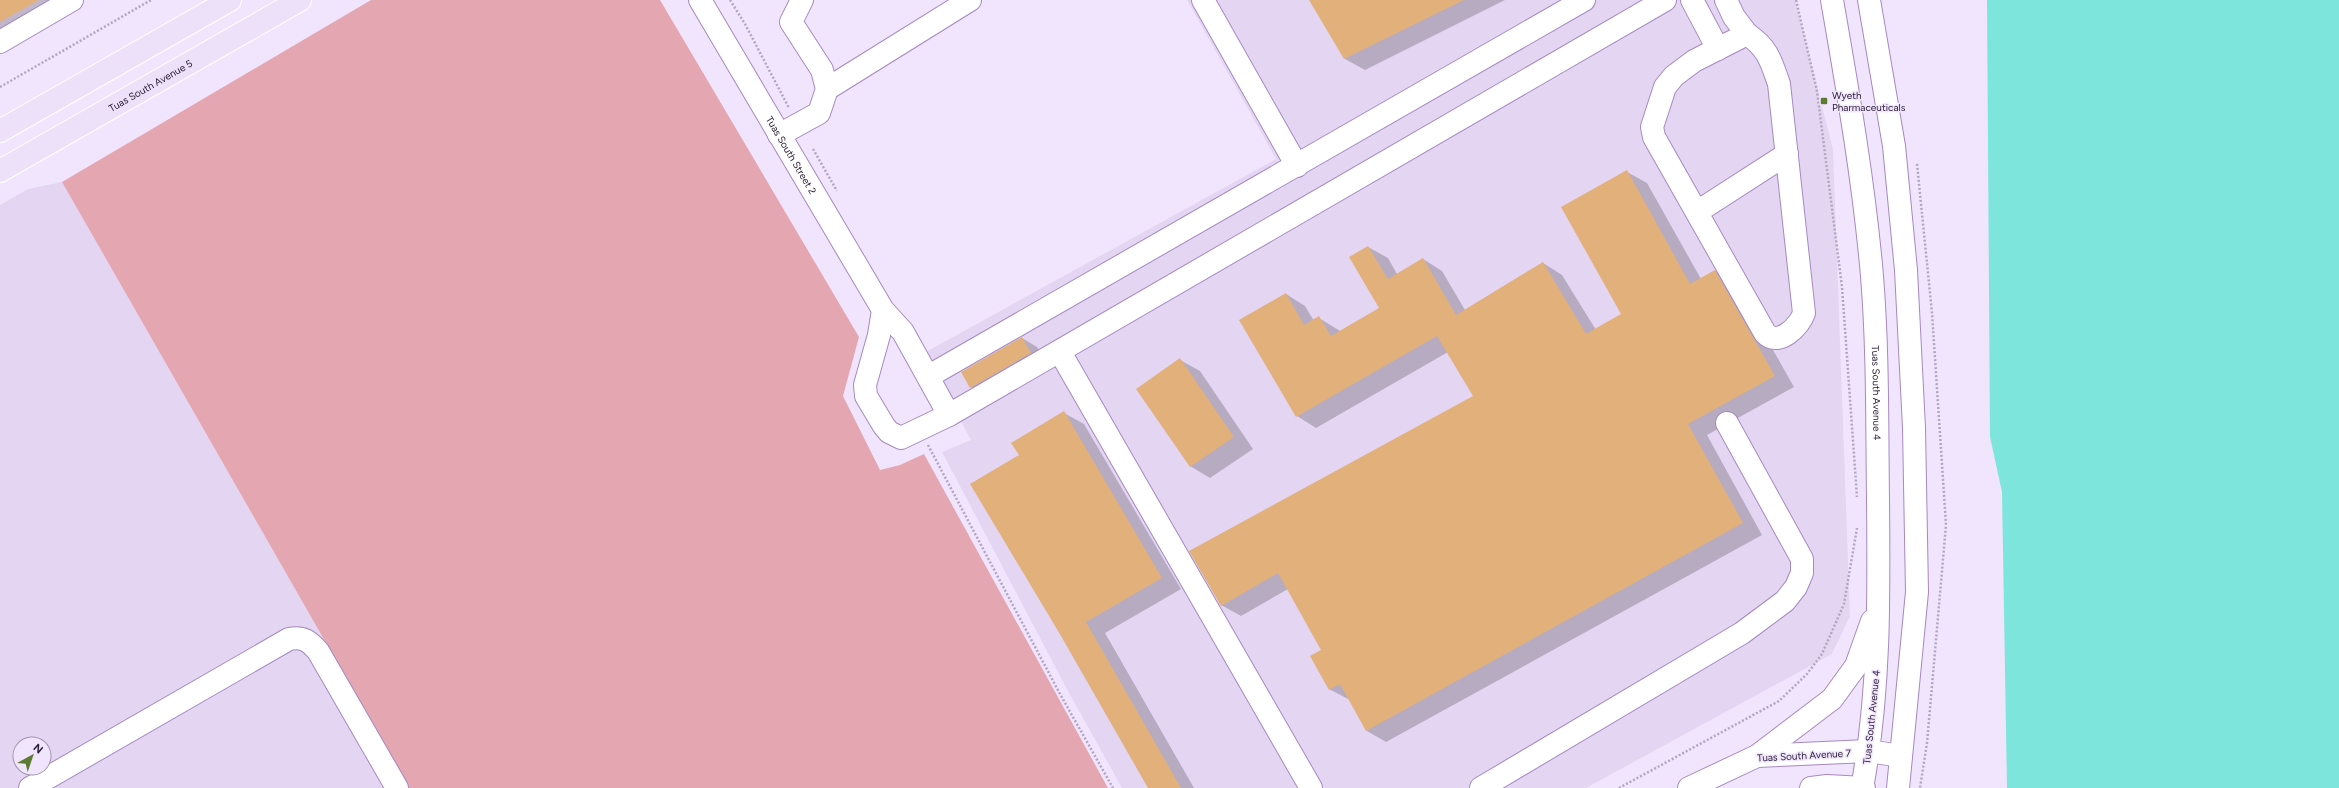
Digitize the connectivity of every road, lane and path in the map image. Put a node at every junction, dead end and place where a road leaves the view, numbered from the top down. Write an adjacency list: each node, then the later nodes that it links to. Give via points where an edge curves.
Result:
1 (72, 0): 17 (street)
2 (151, 0): 19 (path)
3 (230, 0): 21 (main road)
4 (300, 0): 25 (main road, Tuas South Avenue 5)
5 (700, 0): 22 (street, Tuas South Street 2)
6 (802, 0): 20 (street, via 792,22 822,70)
7 (970, 0): 20 (street)
8 (1203, 0): 24 (street)
9 (1584, 0): 24 (street)
10 (1665, 0): 28 (street)
11 (1692, 0): 18 (street)
12 (1726, 0): 16 (street)
13 (1796, 0): 35 (path, via 1817,91 1842,287)
14 (1832, 0): 37 (street, Tuas South Avenue 4, via 1858,152 1872,275 1877,360)
15 (1869, 0): 40 (street, via 1894,146 1906,270 1914,428 1917,592)
16 (1746, 34): 18 (street); 23 (street, via 1767,52 1780,84)
17 (0, 42)
18 (1718, 49): 26 (street, via 1694,61 1674,76 1665,87 1652,127 1654,137)
19 (0, 87)
20 (827, 89): 22 (street, via 819,113)
21 (0, 131)
22 (780, 135): 27 (street, Tuas South Street 2)
23 (1787, 154): 26 (street); 26 (street, via 1804,313 1801,322 1794,329 1777,338 1768,337)
24 (1297, 166): 29 (street)
25 (0, 171)
26 (1697, 212)
27 (883, 310): 29 (street, Tuas South Street 2, via 903,332); 30 (street, via 865,385 866,396 884,426 889,432 901,438)
28 (1060, 352): 30 (street); 44 (street)
29 (929, 376): 30 (street, Tuas South Street 2)
30 (949, 415)
31 (1727, 423): 45 (street, via 1802,559 1802,573 1796,587 1785,601 1742,633)
32 (934, 442): 33 (path)
33 (928, 445): 34 (path); 43 (path, via 1060,694)
34 (922, 447)
35 (1857, 498)
36 (1859, 522): 46 (path, via 1844,604 1822,654 1807,674 1778,701)
37 (1879, 599): 38 (street, Tuas South Avenue 4, via 1879,628); 39 (street, via 1856,666 1845,683 1832,699 1814,714 1784,733)
38 (1868, 751): 39 (street, Tuas South Avenue 7); 40 (street, Tuas South Avenue 7); 49 (street, Tuas South Avenue 4)
39 (1757, 756): 47 (street, Tuas South Avenue 7)
40 (1901, 756): 50 (street)
41 (30, 788): 42 (street, via 289,639 299,637 307,640 318,651)
42 (397, 788)
43 (1113, 788)
44 (1311, 788)
45 (1481, 788)
46 (1619, 788)
47 (1689, 788)
48 (1812, 788): 49 (street)
49 (1862, 788)
50 (1898, 788)

